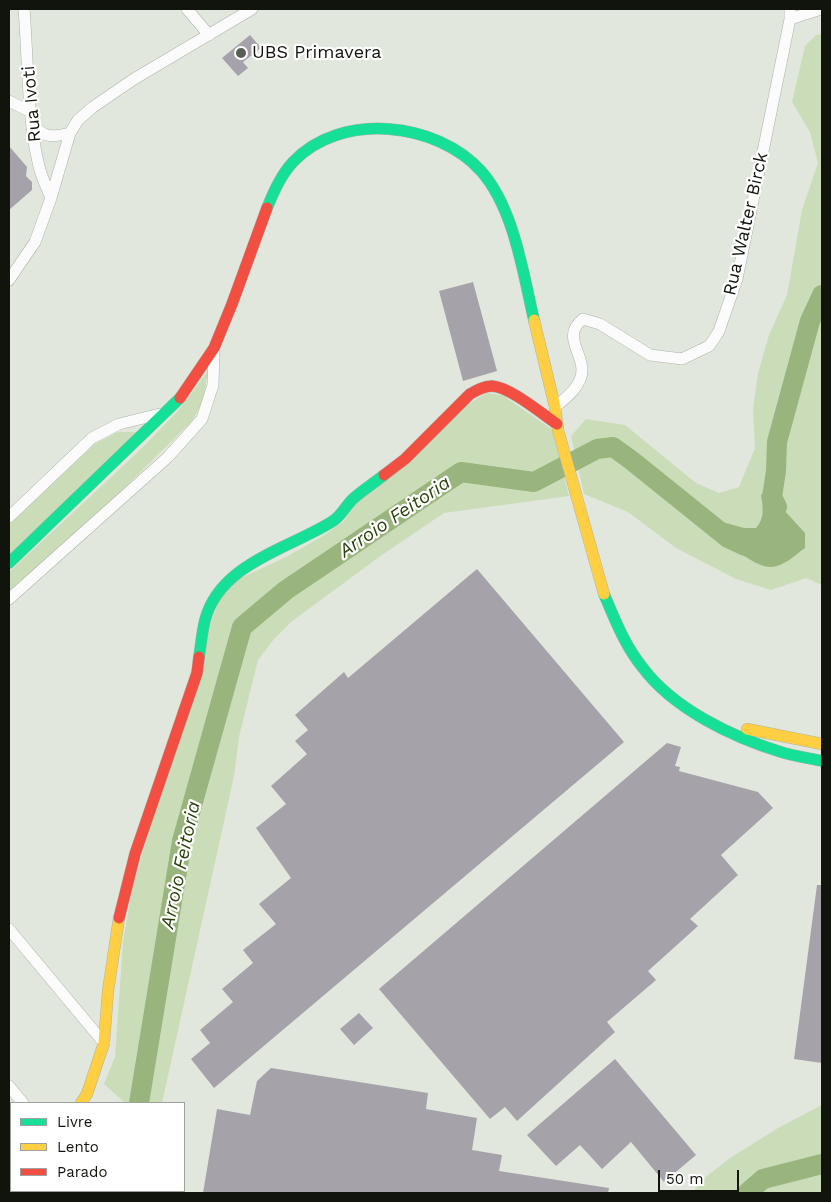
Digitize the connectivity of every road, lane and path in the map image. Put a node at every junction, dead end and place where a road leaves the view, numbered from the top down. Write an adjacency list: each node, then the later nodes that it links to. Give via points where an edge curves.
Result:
1 (24, 9): 8 (street, Rua Ivoti)
2 (186, 9): 6 (street)
3 (252, 9): 6 (street)
4 (821, 9): 5 (street)
5 (790, 14): 14 (street, Rua Walter Birck, via 737,279 719,331 709,346 682,359 650,355 600,324 582,319 576,324 574,336 582,370 578,383)
6 (209, 35): 10 (street, via 92,107)
7 (9, 101): 8 (street)
8 (31, 112): 9 (street, Rua Ivoti)
9 (33, 124): 10 (street, via 43,135); 11 (street, Rua Ivoti, via 37,161)
10 (70, 132): 11 (street)
11 (51, 198): 12 (street, via 35,242)
12 (9, 280)
13 (214, 348): 14 (main road, via 276,186 293,162 330,137 379,128 402,130 446,144 465,156 482,172 496,194 511,225); 15 (main road, via 182,396); 19 (street, via 212,385 202,419 168,457)
14 (555, 407): 16 (main road)
15 (164, 413): 17 (street, via 118,424 92,438); 18 (main road)
16 (558, 427): 20 (main road, via 601,587 626,644 643,669 668,695); 24 (main road, via 518,398 495,386 483,387 470,394 405,459 353,499 336,519 257,560 235,574 216,594 205,619 197,673 135,854 119,915)
17 (9, 517)
18 (9, 563)
19 (9, 599)
20 (700, 716): 21 (main road, via 761,733); 22 (main road, via 745,740 783,753)
21 (822, 744)
22 (822, 761)
23 (9, 929): 24 (street)
24 (104, 1043): 27 (main road)
25 (9, 1086): 26 (street)
26 (22, 1102)
27 (82, 1102)

